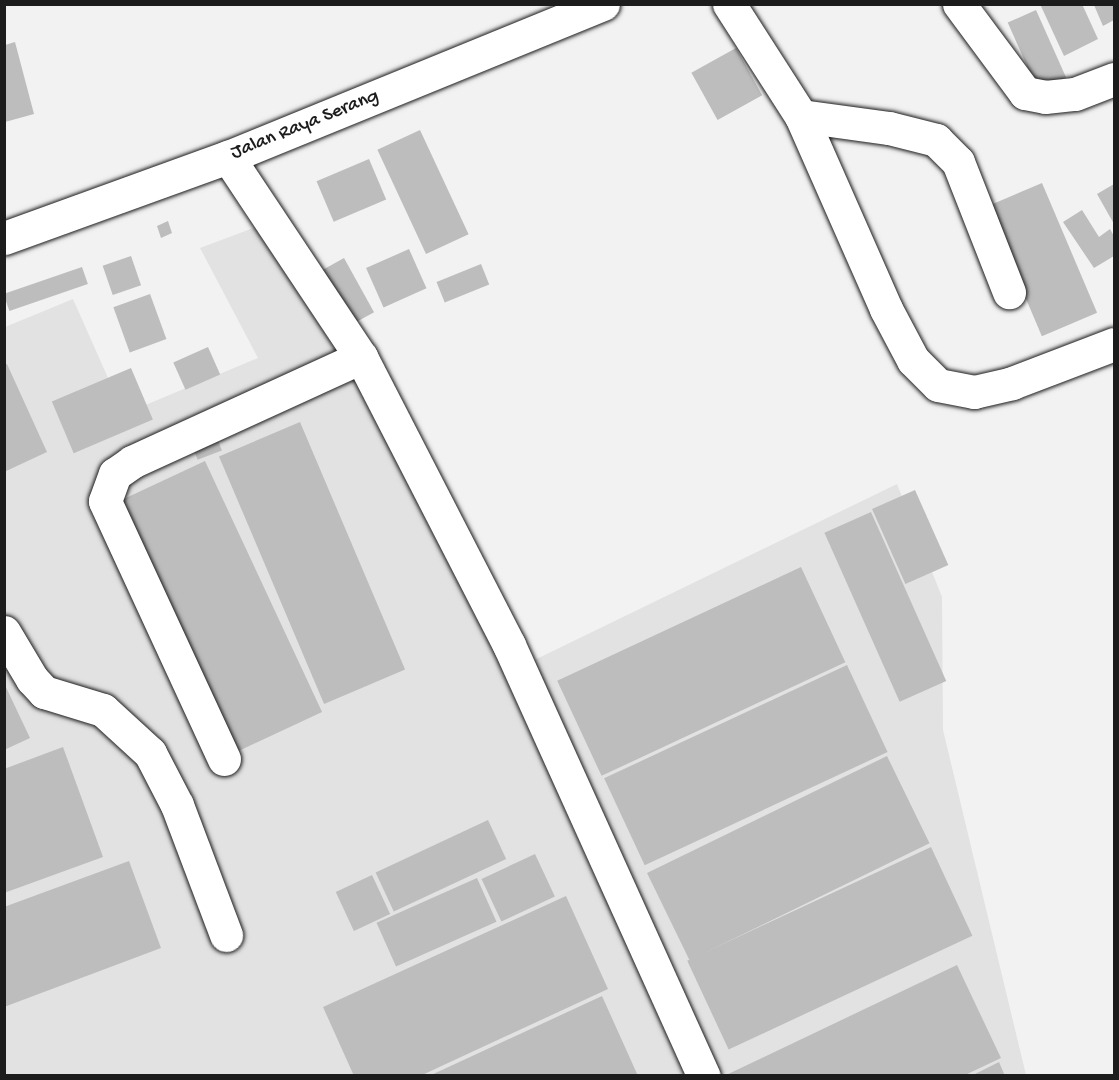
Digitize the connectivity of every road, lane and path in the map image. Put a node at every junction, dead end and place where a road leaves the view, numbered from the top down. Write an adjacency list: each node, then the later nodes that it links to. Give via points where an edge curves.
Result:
1 (603, 4): 6 (main road, Jalan Raya Serang)
2 (729, 4): 5 (main road)
3 (959, 4): 4 (main road, via 1025,93 1045,97 1075,94)
4 (1114, 79)
5 (801, 116): 8 (main road, via 889,128 936,140 958,162); 9 (main road, via 886,309 913,360 938,385 974,392)
6 (228, 158): 7 (main road, Jalan Raya Serang); 10 (main road)
7 (4, 238)
8 (1009, 292)
9 (1114, 344)
10 (361, 357): 12 (main road, via 132,462 115,474 105,501); 14 (main road, via 509,645)
11 (4, 632): 13 (main road, via 45,693 103,710 150,753 177,805)
12 (224, 759)
13 (226, 935)
14 (704, 1076)

